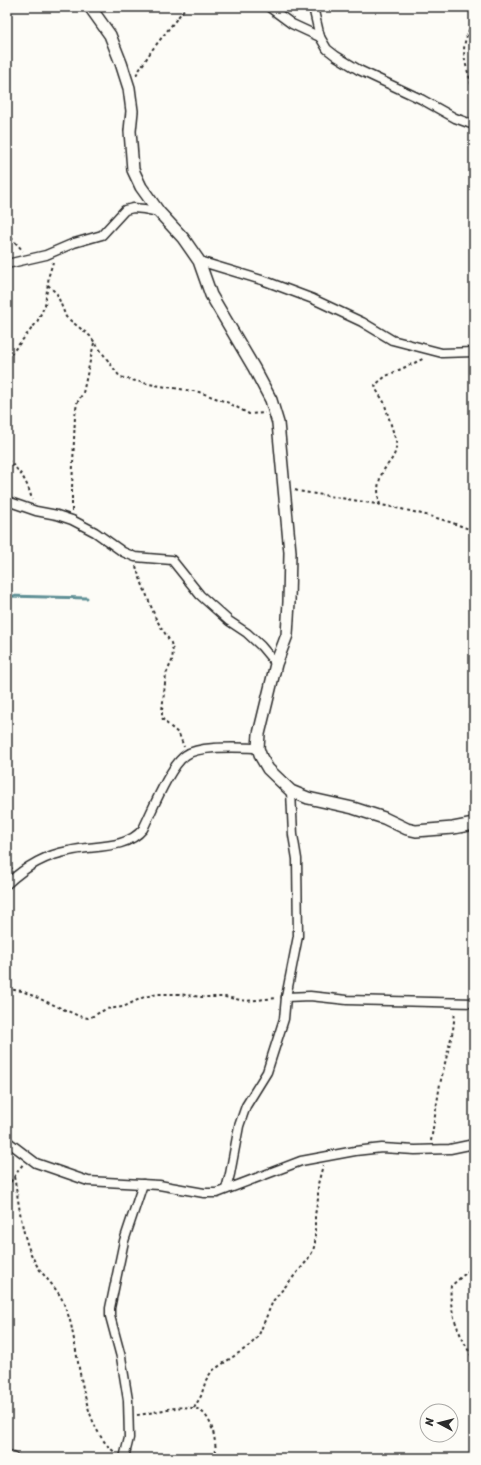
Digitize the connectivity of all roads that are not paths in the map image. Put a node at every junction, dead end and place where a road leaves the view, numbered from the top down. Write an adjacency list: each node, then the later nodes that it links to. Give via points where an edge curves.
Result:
1 (90, 7): 6 (street, via 110,35 129,88 133,170 141,187)
2 (269, 7): 4 (street, via 292,24)
3 (313, 7): 4 (street)
4 (320, 37): 5 (street, via 327,49 359,70)
5 (474, 125)
6 (159, 212): 7 (street, via 183,238); 8 (street, via 133,208 125,210 102,235 46,255)
7 (199, 261): 9 (street, via 313,299 362,322 392,340 442,353); 11 (street, via 211,295 271,400 278,424 290,552 287,635)
8 (7, 264)
9 (474, 352)
10 (7, 501): 11 (street, via 72,520 135,557 172,560 200,595 262,646)
11 (276, 664): 12 (street)
12 (258, 748): 13 (street, via 268,769); 15 (street, via 218,748 186,754 171,773 143,829 136,837 106,846 69,850 48,857 32,865)
13 (290, 790): 14 (street, via 308,798 384,818 416,831); 16 (street, via 297,859 298,936)
14 (474, 824)
15 (7, 884)
16 (286, 997): 17 (street); 21 (street, via 284,1020 267,1072 246,1106 239,1126)
17 (474, 1003)
18 (7, 1141): 20 (street, via 36,1163 88,1181)
19 (474, 1144): 21 (street, via 450,1149 382,1148 356,1151 301,1161)
20 (143, 1184): 21 (street, via 204,1193 217,1193); 23 (street, via 124,1241 110,1308 128,1400 129,1438)
21 (226, 1189)
22 (7, 1455): 24 (street)
23 (122, 1456)
24 (14, 1458)

